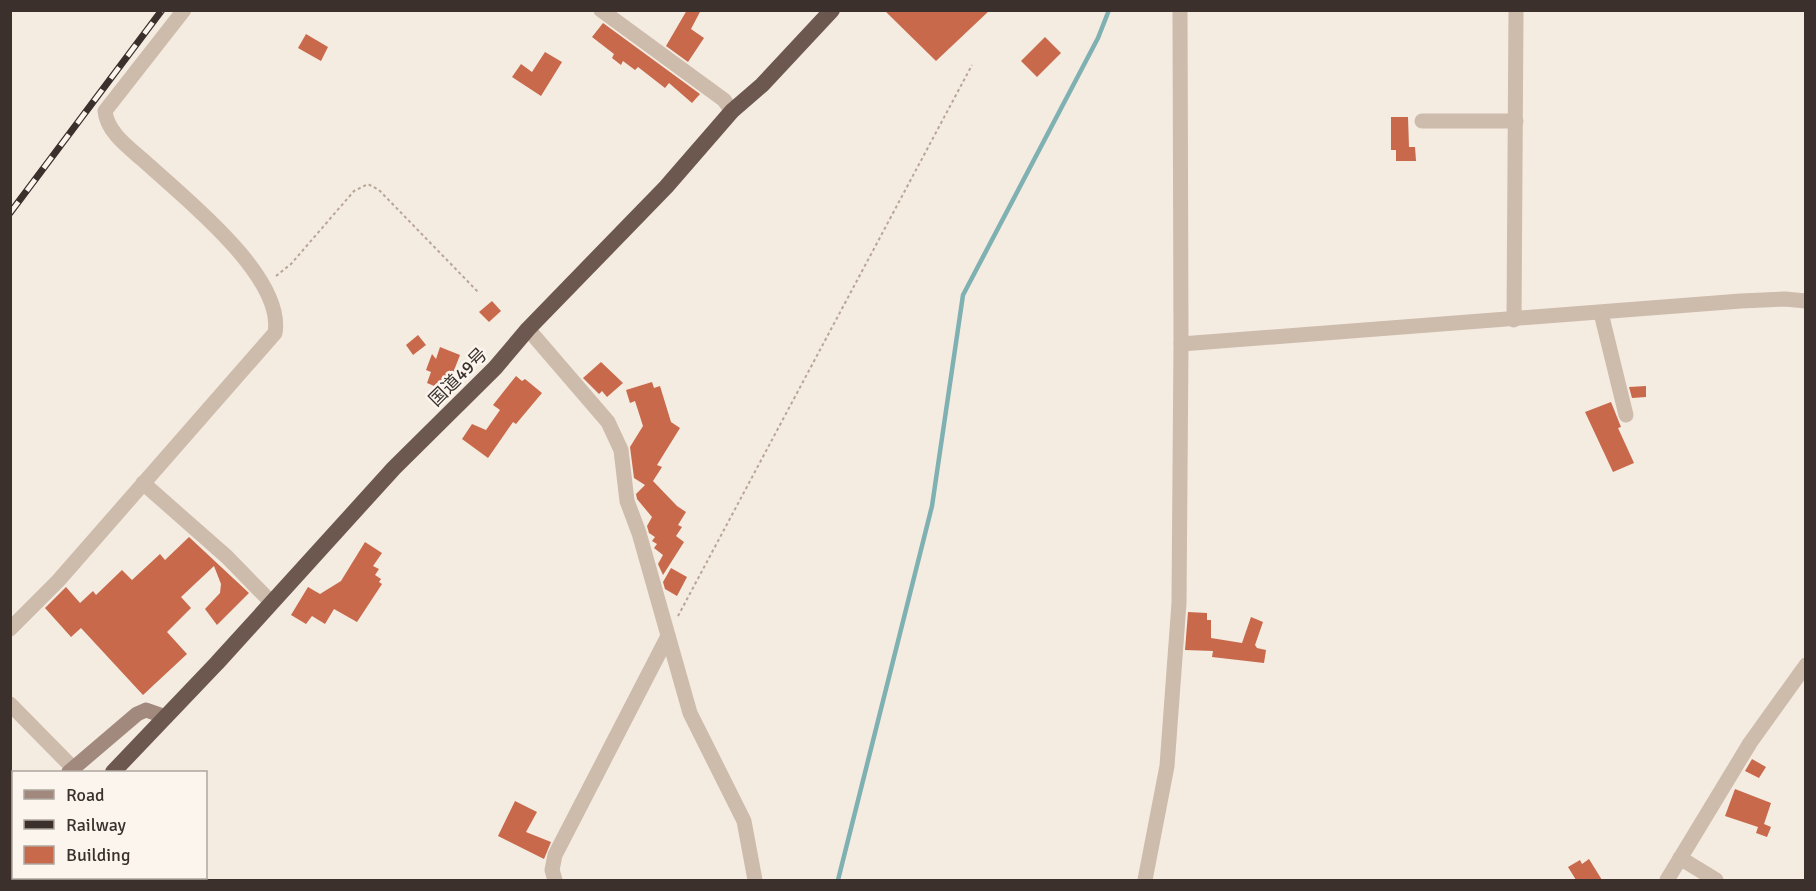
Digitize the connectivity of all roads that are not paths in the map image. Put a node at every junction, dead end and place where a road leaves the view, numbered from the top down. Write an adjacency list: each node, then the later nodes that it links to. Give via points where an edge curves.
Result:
1 (184, 10): 15 (street, via 105,111 106,121 122,141 224,234 263,283 276,323 272,339)
2 (601, 10): 6 (street, via 724,100)
3 (832, 10): 6 (highway, 国道49号, via 762,85)
4 (1180, 10): 13 (street)
5 (1516, 10): 8 (street)
6 (732, 111): 12 (highway, 国道49号, via 622,235)
7 (1422, 121): 8 (street)
8 (1516, 121): 11 (street)
9 (1806, 301): 10 (street, via 1741,301)
10 (1601, 313): 11 (street); 14 (street)
11 (1514, 320): 13 (street)
12 (528, 329): 16 (highway, 国道49号); 18 (street, via 617,437 627,501)
13 (1181, 344): 27 (street, via 1178,615 1167,766)
14 (1626, 415)
15 (143, 483): 16 (street); 17 (street, via 58,581)
16 (271, 602): 21 (highway, 国道49号)
17 (10, 629)
18 (668, 636): 25 (street, via 555,855); 26 (street, via 690,713 744,821)
19 (1806, 665): 24 (street, via 1750,743)
20 (10, 704): 22 (street)
21 (166, 717): 22 (main road, via 147,710 137,714); 23 (highway, 国道49号)
22 (72, 771)
23 (114, 771)
24 (1680, 858): 28 (street); 29 (street)
25 (555, 880)
26 (754, 880)
27 (1145, 880)
28 (1667, 880)
29 (1716, 880)

